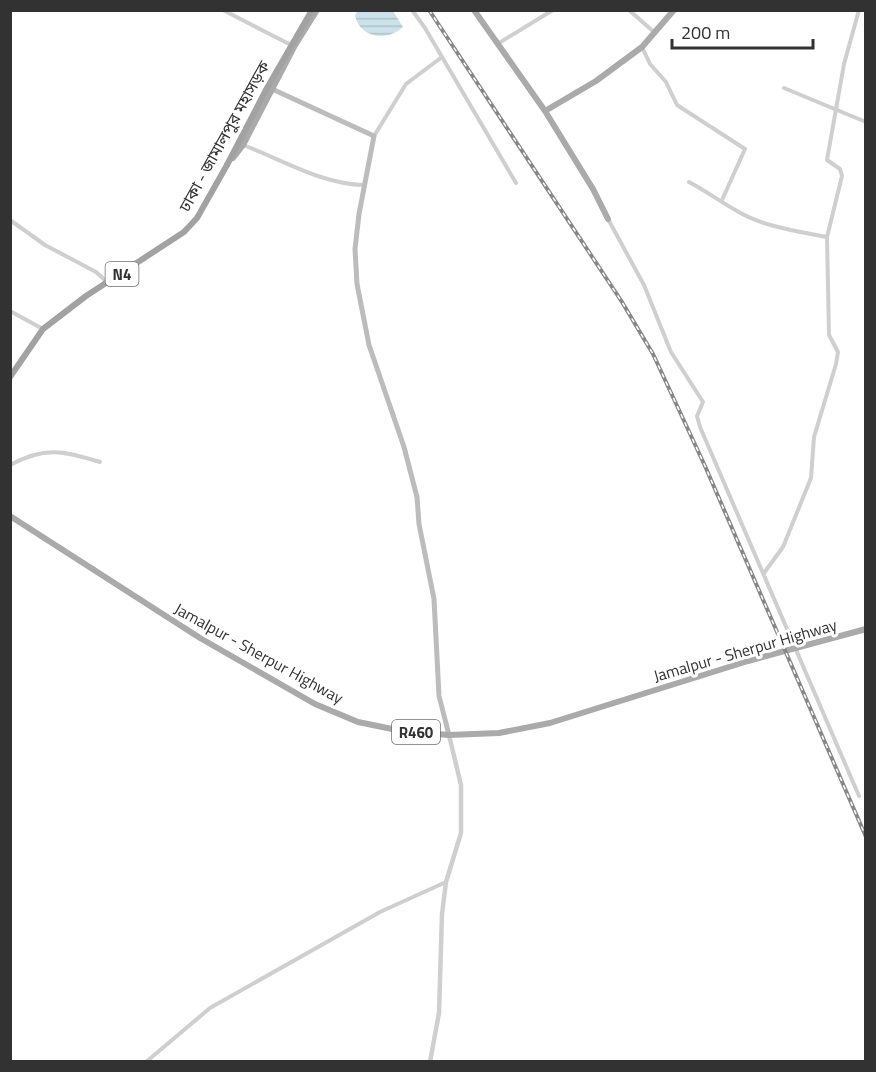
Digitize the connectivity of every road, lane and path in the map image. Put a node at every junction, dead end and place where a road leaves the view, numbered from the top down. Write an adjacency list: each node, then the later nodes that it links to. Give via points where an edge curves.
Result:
1 (223, 10): 12 (street)
2 (312, 10): 22 (highway, ঢাকা - জামালপুর মহাসড়ক / N4, bridge)
3 (317, 10): 12 (main road)
4 (412, 10): 14 (street)
5 (474, 10): 11 (main road)
6 (553, 10): 11 (street)
7 (629, 10): 10 (street)
8 (674, 10): 10 (main road)
9 (859, 10): 17 (street)
10 (655, 33): 13 (main road)
11 (500, 43): 18 (main road)
12 (294, 47): 16 (main road)
13 (642, 47): 18 (main road, via 596,81); 26 (street, via 677,105 745,149)
14 (442, 57): 20 (street, via 406,84); 24 (street)
15 (784, 88): 17 (street)
16 (272, 89): 20 (main road); 21 (main road)
17 (837, 109): 19 (street); 29 (street, via 827,160 840,169 842,176)
18 (545, 111): 27 (main road)
19 (866, 122)
20 (375, 136): 25 (main road)
21 (243, 145): 22 (main road); 25 (street, via 307,173)
22 (227, 165): 30 (highway, ঢাকা - জামালপুর মহাসড়ক / N4, via 197,218 184,232)
23 (689, 182): 26 (street)
24 (516, 183)
25 (365, 185): 40 (main road, via 355,249 357,284 369,345 417,497 434,599 440,696)
26 (722, 200): 29 (street, via 738,212 770,225)
27 (608, 219): 37 (street, via 644,285 671,352 703,402 697,416 700,427)
28 (10, 220): 30 (street)
29 (827, 237): 37 (street, via 829,335 838,352 836,364 814,437 811,477 783,547)
30 (107, 282): 32 (highway, ঢাকা - জামালপুর মহাসড়ক / N4)
31 (10, 311): 32 (street)
32 (43, 329): 33 (highway, ঢাকা - জামালপুর মহাসড়ক / N4)
33 (10, 377)
34 (100, 462): 35 (street, via 58,450)
35 (10, 465)
36 (10, 516): 40 (main road, Jamalpur - Sherpur Highway / R460, via 200,638 315,704 358,722)
37 (764, 573): 39 (street)
38 (866, 629): 39 (main road, Jamalpur - Sherpur Highway / R460)
39 (793, 648): 40 (main road, Jamalpur - Sherpur Highway / R460, via 550,723 499,733); 41 (street)
40 (449, 735): 42 (street, via 461,785 461,833)
41 (859, 796)
42 (446, 882): 43 (street, via 380,912 210,1008); 44 (street, via 439,1013)
43 (146, 1062)
44 (430, 1062)

